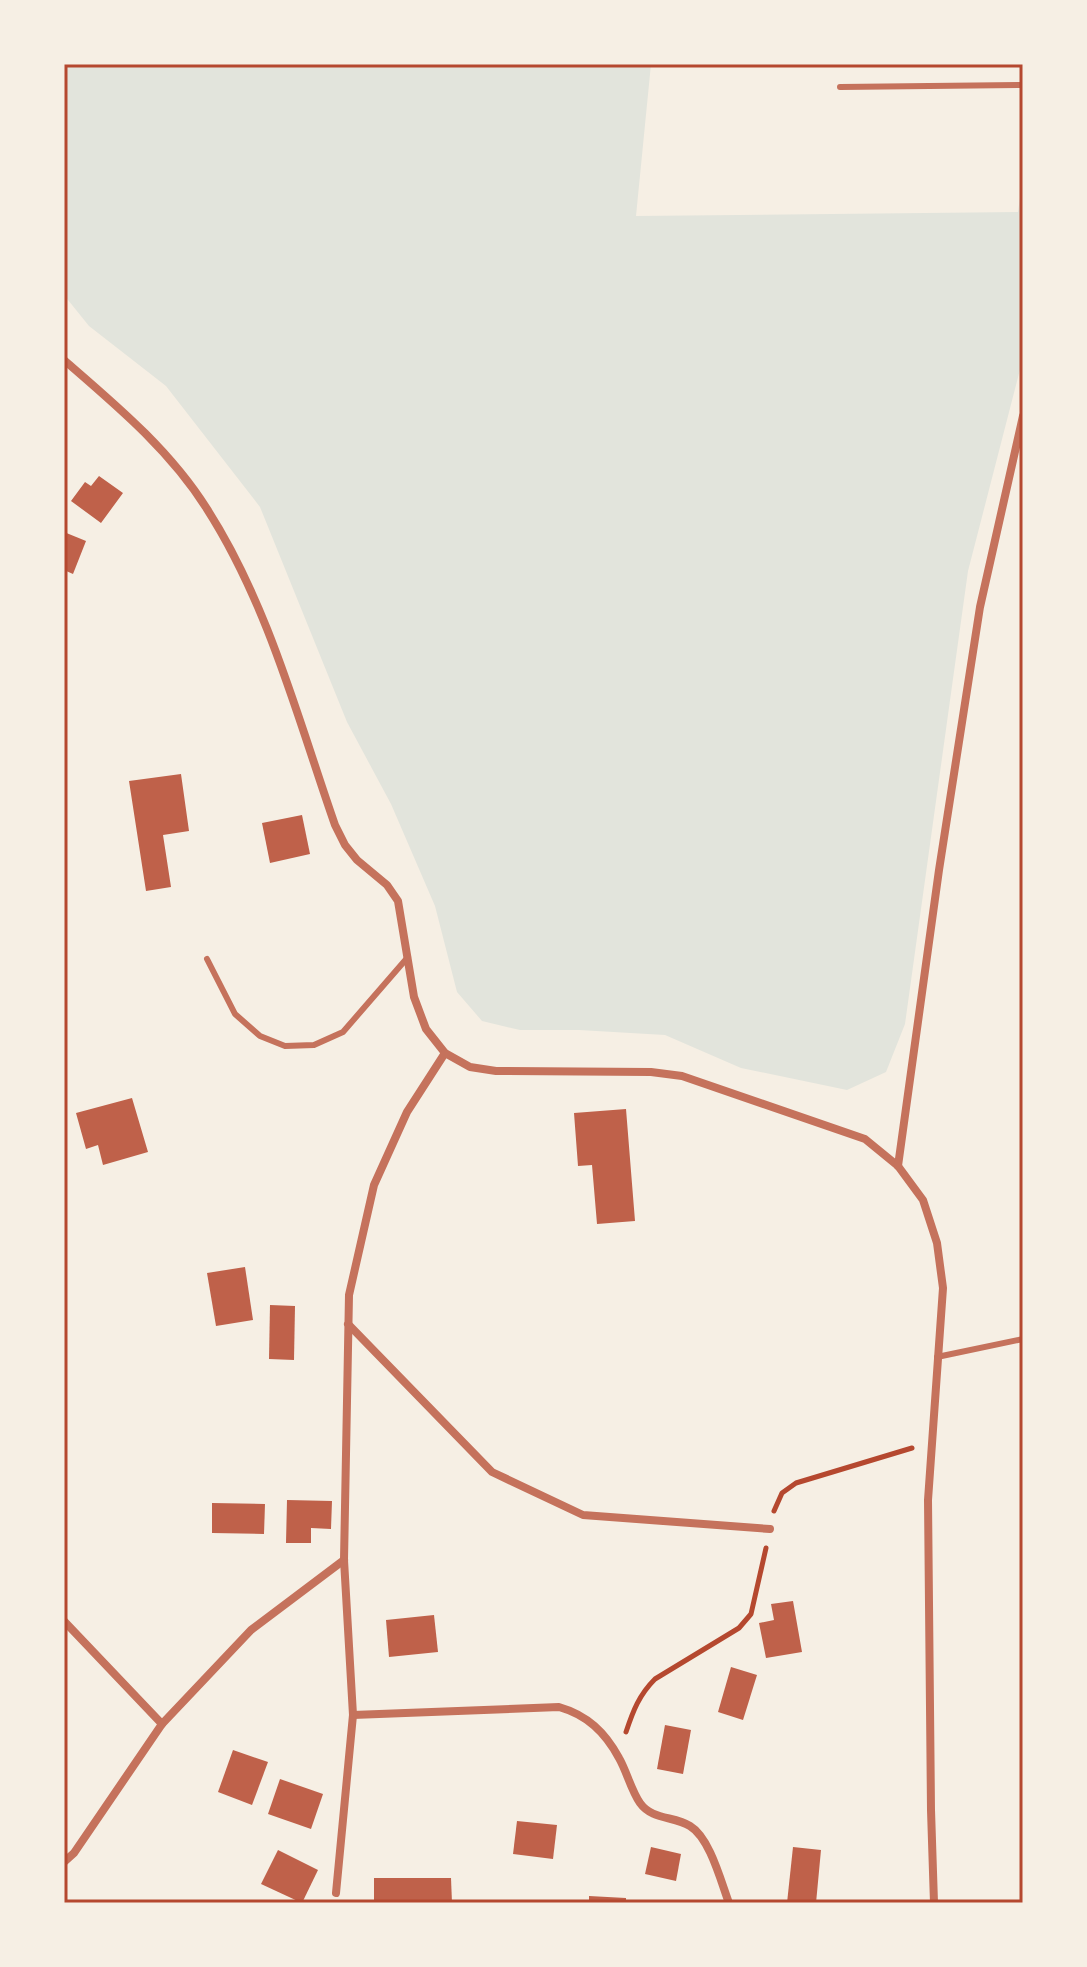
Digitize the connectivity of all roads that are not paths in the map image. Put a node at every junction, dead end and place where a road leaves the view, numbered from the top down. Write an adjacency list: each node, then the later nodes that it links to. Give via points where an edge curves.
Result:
1 (1023, 85): 2 (lane)
2 (840, 87)
3 (64, 360): 5 (street, via 164,453 207,508 267,629 335,825 357,860 398,901)
4 (1023, 416): 8 (street, via 980,607)
5 (408, 957): 6 (lane, via 343,1032 314,1045 285,1046 260,1036 235,1014); 7 (street, via 426,1029)
6 (207, 959)
7 (445, 1053): 8 (street, via 470,1067 496,1071 682,1076 865,1139); 9 (street, via 407,1112 374,1185 349,1295)
8 (898, 1166): 11 (street, via 923,1200 937,1243 943,1288)
9 (348, 1324): 12 (street, via 492,1472 583,1515); 13 (street)
10 (1023, 1339): 11 (lane)
11 (937, 1357): 20 (street, via 928,1516)
12 (770, 1529)
13 (344, 1560): 15 (street); 16 (street, via 251,1630)
14 (64, 1621): 16 (street)
15 (353, 1715): 18 (street); 19 (street, via 559,1707 577,1712 596,1726 619,1757 646,1810 692,1827 703,1837)
16 (162, 1724): 17 (street)
17 (64, 1862)
18 (336, 1893)
19 (729, 1903)
20 (934, 1903)

